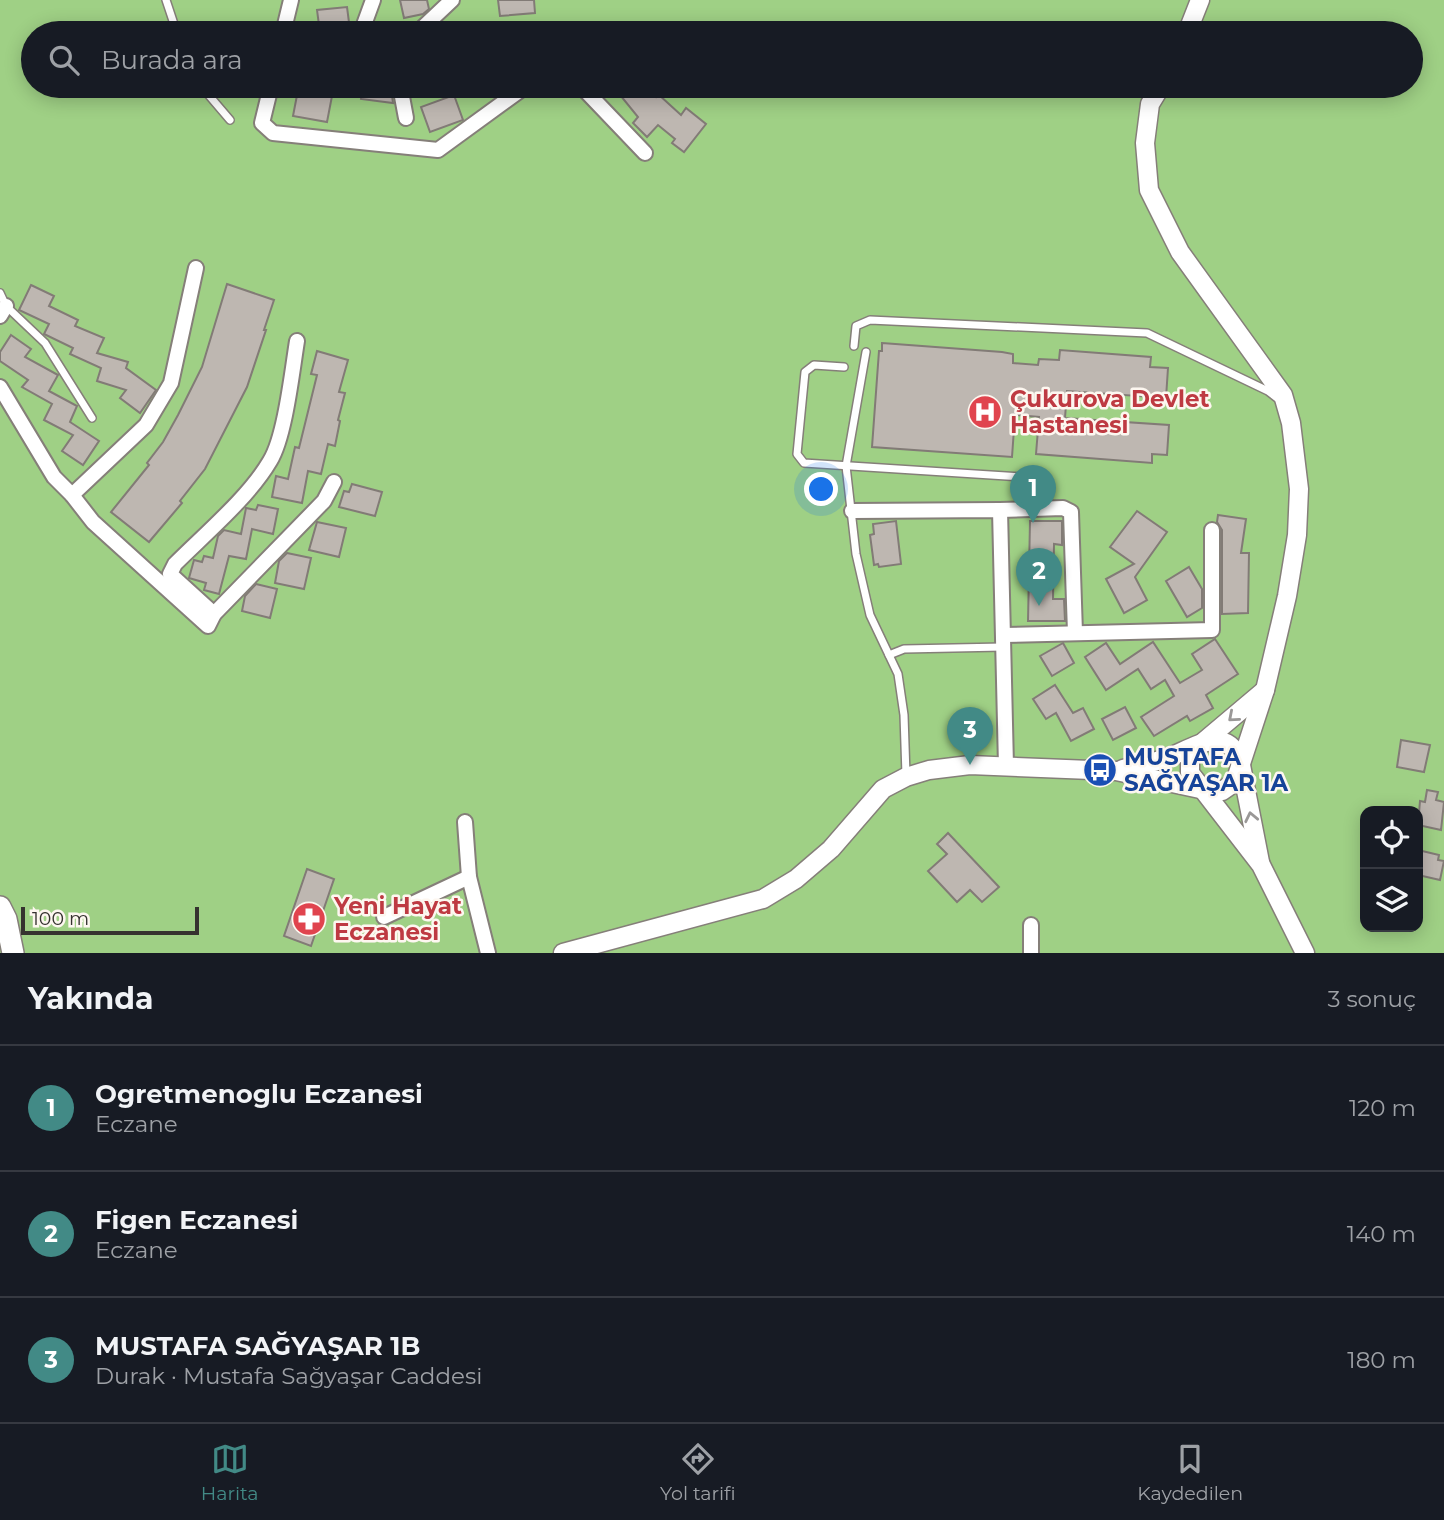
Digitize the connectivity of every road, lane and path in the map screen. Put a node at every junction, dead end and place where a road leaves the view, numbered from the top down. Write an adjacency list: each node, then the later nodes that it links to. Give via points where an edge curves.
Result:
1 (166, 0): 6 (lane)
2 (291, 0): 7 (street)
3 (373, 0): 8 (street)
4 (452, 0): 9 (street)
5 (1200, 0): 10 (street)
6 (173, 21)
7 (287, 21)
8 (365, 21)
9 (430, 21)
10 (1192, 21)
11 (211, 98): 18 (lane)
12 (268, 98): 14 (street, via 262,123 273,133 438,150)
13 (402, 98): 17 (street)
14 (510, 98)
15 (592, 98): 19 (street)
16 (1154, 98): 27 (street, via 1145,143 1149,190 1180,252)
17 (406, 118)
18 (230, 120)
19 (645, 153)
20 (196, 268): 32 (street, via 171,383 146,425)
21 (2, 305): 28 (lane, via 45,344)
22 (297, 341): 36 (street, via 280,437 271,461 170,574)
23 (854, 346): 27 (lane, via 856,326 870,320 1147,332 1268,391)
24 (866, 352): 29 (lane)
25 (844, 367): 29 (lane, via 814,365 805,372 797,454 804,463)
26 (0, 387): 32 (street, via 54,477)
27 (1286, 405): 40 (street, via 1299,489 1297,536)
28 (92, 418)
29 (846, 466): 30 (lane); 34 (lane)
30 (1021, 477)
31 (334, 482): 36 (street, via 324,501)
32 (72, 495): 36 (street, via 93,522 208,626)
33 (1000, 510): 34 (street); 37 (street, via 1063,508 1071,512); 38 (street)
34 (852, 511): 39 (lane, via 870,614)
35 (1212, 530): 37 (street, via 1212,630)
36 (214, 614)
37 (1075, 633): 38 (street)
38 (1004, 641): 39 (lane, via 904,649); 42 (street)
39 (889, 655): 45 (lane, via 898,674 904,715)
40 (1265, 690): 41 (street, one-way to 41); 43 (street)
41 (1201, 744): 43 (street, via 1217,740 1231,746); 44 (street); 46 (street, via 1189,765)
42 (1006, 766): 44 (street); 45 (street, via 971,765)
43 (1241, 768): 46 (street, via 1235,782 1222,791); 48 (street, one-way to 43)
44 (1116, 771): 46 (street)
45 (906, 777): 55 (street, via 883,789 822,857 763,899)
46 (1200, 787): 48 (street)
47 (465, 822): 49 (street)
48 (1261, 865): 57 (street)
49 (469, 877): 51 (street); 54 (street)
50 (0, 907): 53 (main road)
51 (384, 917)
52 (1031, 925): 56 (street)
53 (13, 953)
54 (488, 953)
55 (563, 953)
56 (1031, 953)
57 (1305, 953)

